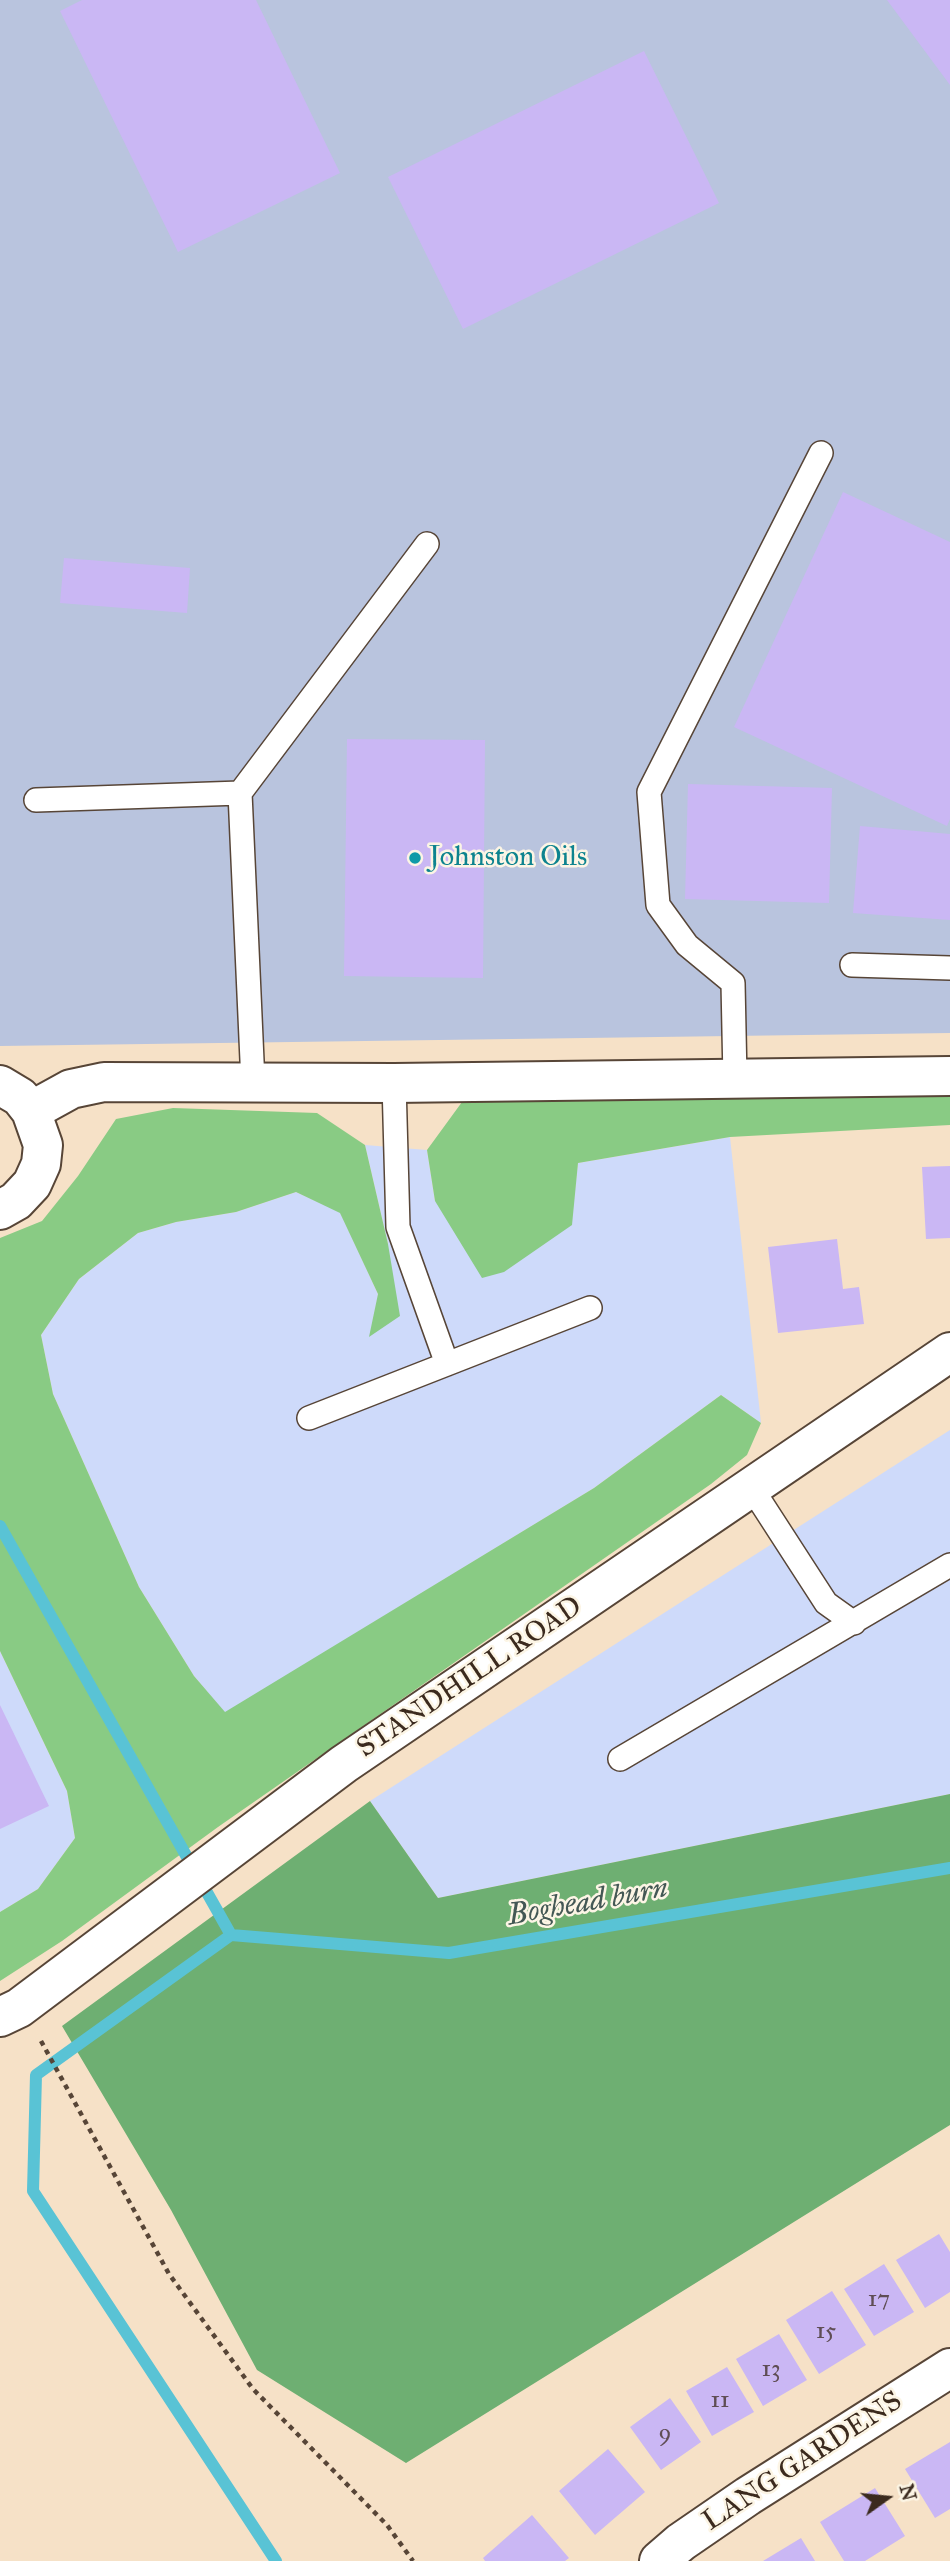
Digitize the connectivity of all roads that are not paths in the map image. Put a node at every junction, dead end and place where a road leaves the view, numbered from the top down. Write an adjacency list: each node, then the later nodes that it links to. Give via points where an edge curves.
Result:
1 (821, 453): 8 (lane, via 649,792 658,905 687,945 733,984)
2 (427, 544): 3 (lane)
3 (240, 793): 4 (lane); 9 (lane)
4 (36, 800)
5 (852, 965): 6 (lane)
6 (950, 968)
7 (950, 1076): 8 (street)
8 (735, 1079): 10 (street)
9 (253, 1083): 10 (street); 12 (street, via 104,1082 71,1089)
10 (394, 1083): 16 (lane, via 398,1227)
11 (0, 1085): 12 (street, via 20,1097)
12 (31, 1111): 13 (street, via 43,1145 41,1164 32,1184)
13 (0, 1210)
14 (590, 1308): 16 (lane)
15 (950, 1352): 18 (street, STANDHILL ROAD)
16 (447, 1364): 17 (lane)
17 (309, 1418)
18 (751, 1487): 20 (lane, via 826,1603); 22 (street, STANDHILL ROAD, via 344,1764)
19 (950, 1565): 20 (lane)
20 (855, 1623): 21 (lane)
21 (620, 1759)
22 (10, 2013)
23 (950, 2368): 24 (street, LANG GARDENS, via 748,2496)
24 (659, 2561)

